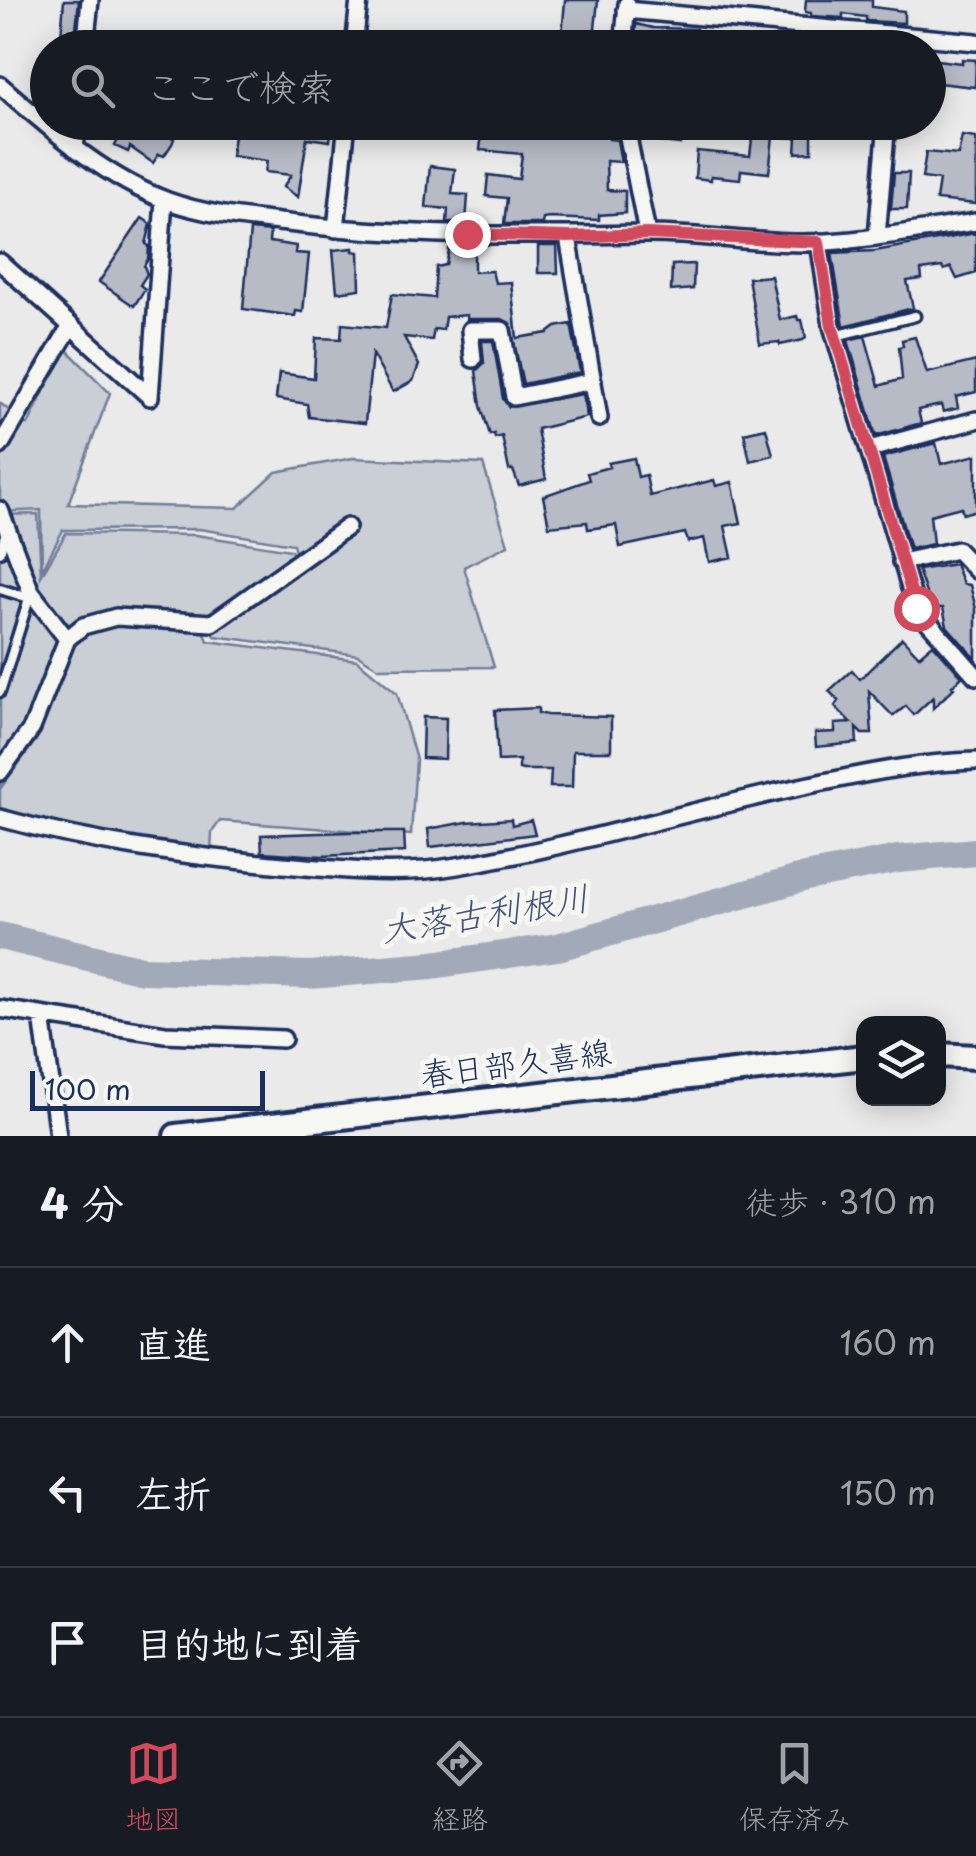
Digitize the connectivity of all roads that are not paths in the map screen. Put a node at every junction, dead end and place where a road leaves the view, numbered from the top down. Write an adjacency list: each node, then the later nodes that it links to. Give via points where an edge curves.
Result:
1 (90, 0): 4 (street)
2 (359, 0): 5 (street)
3 (626, 5): 6 (street); 7 (street)
4 (87, 30)
5 (356, 30)
6 (625, 30)
7 (807, 30)
8 (946, 42): 9 (street)
9 (976, 42)
10 (0, 86): 11 (street)
11 (30, 111)
12 (65, 140): 17 (street)
13 (76, 140): 17 (street)
14 (345, 140): 20 (street)
15 (629, 140): 21 (street)
16 (885, 140): 22 (street)
17 (75, 148): 18 (street)
18 (164, 200): 20 (street, via 209,214); 27 (street, via 150,397)
19 (976, 222): 22 (street)
20 (336, 229): 23 (street)
21 (647, 234): 23 (street); 24 (street)
22 (877, 236): 24 (street)
23 (568, 237): 30 (street)
24 (819, 242): 28 (street)
25 (0, 262): 27 (street)
26 (916, 316): 28 (lane)
27 (70, 328): 33 (street)
28 (835, 336): 34 (street)
29 (473, 360): 30 (street, via 470,330 502,330 514,397)
30 (593, 381): 31 (street)
31 (599, 418)
32 (976, 420): 34 (street)
33 (0, 446)
34 (870, 449): 39 (street)
35 (0, 510): 37 (street)
36 (346, 527): 43 (street, via 212,623 116,618 92,622)
37 (8, 529): 38 (lane); 42 (street)
38 (0, 552)
39 (901, 562): 40 (street, via 957,550); 44 (street, via 916,608)
40 (976, 570)
41 (0, 589): 42 (lane)
42 (30, 595): 43 (street); 45 (lane)
43 (67, 639): 47 (street, via 32,728)
44 (976, 676)
45 (0, 692)
46 (976, 761): 48 (street, via 926,762 798,786 455,867 393,872 152,852)
47 (0, 772)
48 (0, 818)
49 (0, 1008): 50 (street)
50 (42, 1016): 51 (street, via 166,1034); 55 (street)
51 (283, 1039)
52 (946, 1056): 53 (main road)
53 (976, 1056)
54 (856, 1058): 56 (main road, 春日部久喜線)
55 (58, 1136)
56 (176, 1136)

